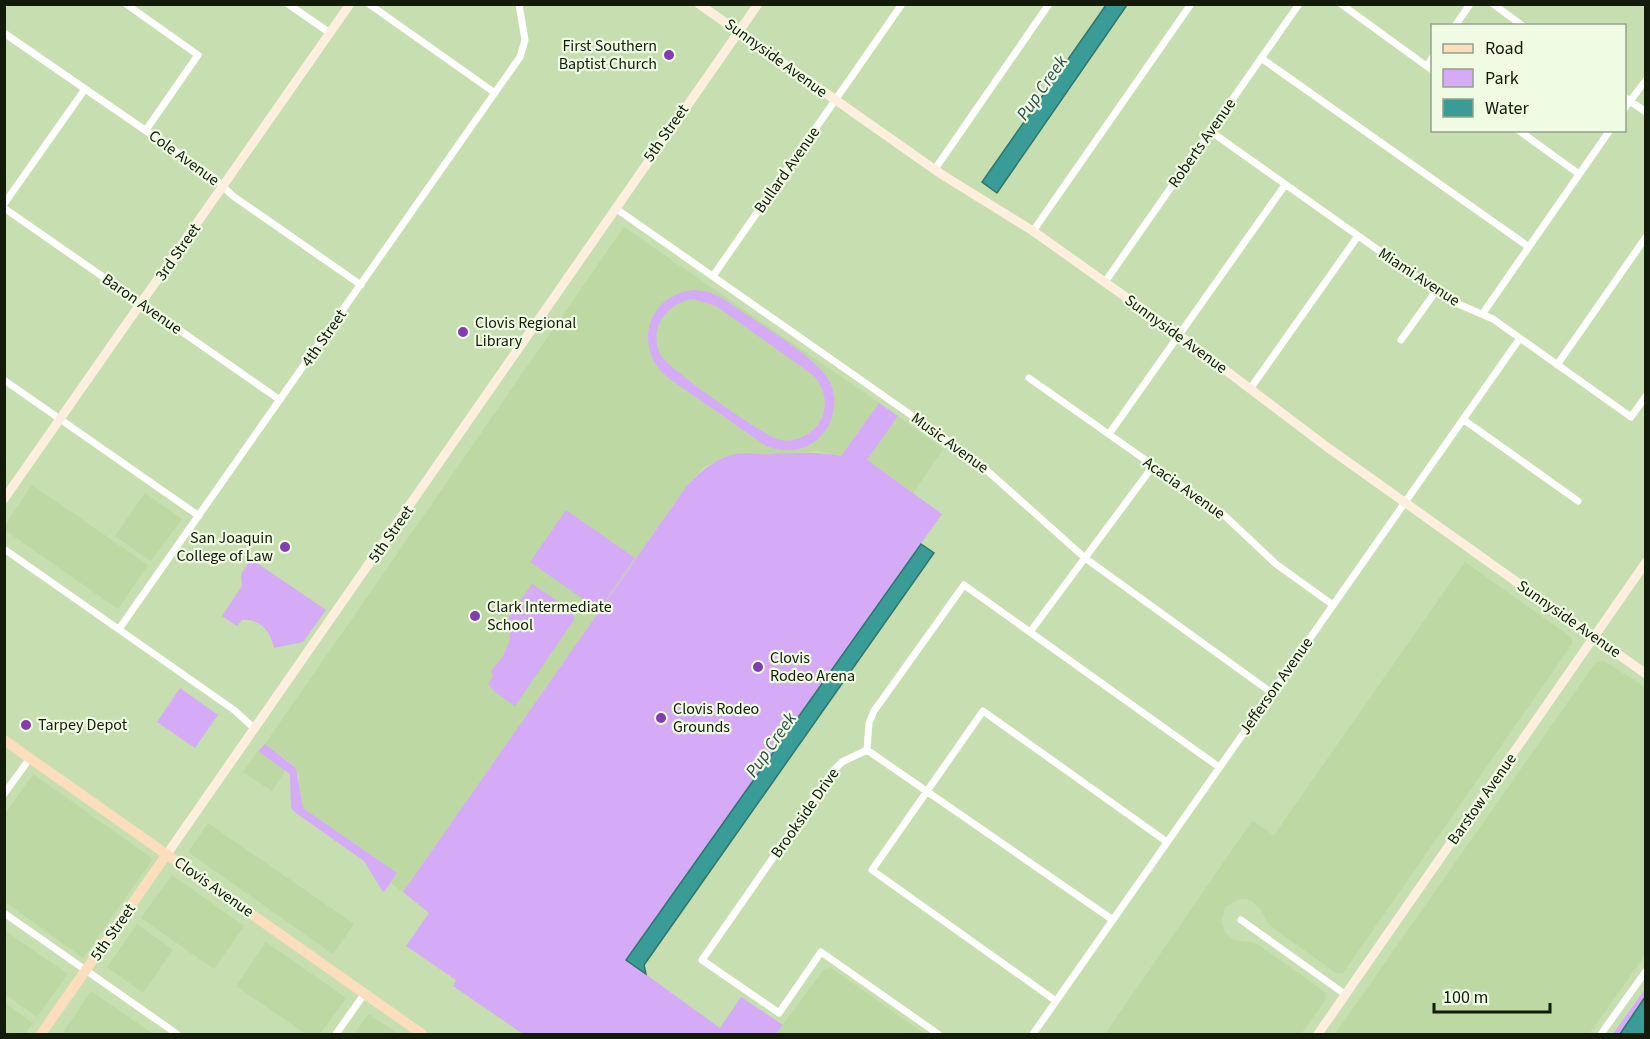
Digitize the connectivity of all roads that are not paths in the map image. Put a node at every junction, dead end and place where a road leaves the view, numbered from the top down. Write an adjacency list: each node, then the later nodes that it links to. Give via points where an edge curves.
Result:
1 (126, 4): 28 (street, via 198,55)
2 (288, 4): 19 (street)
3 (350, 4): 19 (main road, 3rd Street)
4 (369, 4): 24 (street)
5 (519, 4): 24 (street, 4th Street, via 525,44)
6 (699, 4): 17 (main road, Sunnyside Avenue)
7 (758, 4): 17 (main road)
8 (902, 4): 26 (street, Bullard Avenue)
9 (1049, 4): 32 (street)
10 (1191, 4): 38 (street)
11 (1299, 4): 20 (street, Roberts Avenue)
12 (1341, 4): 21 (street)
13 (1470, 4): 15 (street)
14 (1493, 4): 16 (street)
15 (1456, 24)
16 (1520, 24)
17 (738, 30): 26 (main road, Sunnyside Avenue); 37 (main road, 5th Street)
18 (4, 33): 23 (street, Cole Avenue)
19 (330, 33): 35 (main road, 3rd Street)
20 (1261, 58): 29 (street, Roberts Avenue); 41 (street)
21 (1430, 68)
22 (1646, 80): 25 (street)
23 (85, 89): 28 (street, Cole Avenue); 36 (street)
24 (495, 93): 44 (street, 4th Street)
25 (1628, 99): 27 (street)
26 (835, 100): 32 (main road, Sunnyside Avenue); 42 (street, Bullard Avenue)
27 (1646, 112)
28 (146, 130): 35 (street, Cole Avenue)
29 (1210, 131): 34 (street, Miami Avenue); 43 (street, Roberts Avenue)
30 (1521, 132): 33 (street)
31 (1609, 132): 33 (street)
32 (935, 169): 38 (main road, Sunnyside Avenue)
33 (1579, 174): 41 (street)
34 (1285, 185): 39 (street, Miami Avenue); 48 (street)
35 (223, 187): 44 (street, Cole Avenue); 46 (main road, 3rd Street)
36 (4, 206): 46 (street, Baron Avenue)
37 (615, 208): 42 (street, Music Avenue); 74 (main road, 5th Street)
38 (1033, 231): 43 (main road, Sunnyside Avenue)
39 (1358, 236): 45 (street, Miami Avenue); 54 (street)
40 (1646, 237): 51 (street)
41 (1529, 247): 47 (street)
42 (713, 276): 66 (street, Music Avenue, via 974,459)
43 (1105, 282): 48 (main road, Sunnyside Avenue)
44 (360, 285): 56 (street, 4th Street)
45 (1436, 291): 47 (street, Miami Avenue); 50 (street)
46 (142, 304): 56 (street, Baron Avenue); 57 (main road, 3rd Street)
47 (1483, 313): 49 (street, Miami Avenue)
48 (1179, 335): 54 (main road, Sunnyside Avenue); 59 (street)
49 (1520, 338): 51 (street, Miami Avenue); 58 (street, Jefferson Avenue)
50 (1401, 340)
51 (1557, 365): 55 (street, Miami Avenue, via 1631,417)
52 (1029, 378): 59 (street, Acacia Avenue)
53 (4, 380): 57 (street)
54 (1250, 389): 63 (main road, Sunnyside Avenue)
55 (1646, 396)
56 (280, 400): 64 (street, 4th Street)
57 (60, 419): 61 (main road, 3rd Street); 64 (street)
58 (1464, 420): 62 (street); 63 (street, Jefferson Avenue)
59 (1109, 435): 60 (street, Acacia Avenue)
60 (1153, 466): 66 (street); 68 (street, Acacia Avenue, via 1225,516 1276,564)
61 (4, 499)
62 (1578, 501)
63 (1405, 503): 68 (street, Jefferson Avenue); 71 (main road, Sunnyside Avenue)
64 (199, 516): 69 (street, 4th Street)
65 (4, 549): 69 (street)
66 (1085, 558): 70 (street); 73 (street, Music Avenue)
67 (1646, 562): 71 (main road, Barstow Avenue)
68 (1333, 605): 73 (street, Jefferson Avenue)
69 (119, 629): 74 (street)
70 (1030, 632): 76 (street, via 964,585 874,711); 78 (street)
71 (1594, 637): 72 (main road, Sunnyside Avenue); 89 (main road, Barstow Avenue)
72 (1646, 674)
73 (1272, 693): 78 (street, Jefferson Avenue)
74 (255, 729): 82 (main road, 5th Street)
75 (4, 740): 77 (main road, Clovis Avenue)
76 (867, 750): 79 (street); 95 (street, Brookside Drive, via 834,770 702,960 779,1013 821,952)
77 (30, 758): 80 (street); 82 (main road, Clovis Avenue)
78 (1220, 767): 81 (street, Jefferson Avenue)
79 (927, 791): 81 (street, via 983,711); 84 (street); 90 (street, via 872,870)
80 (4, 794)
81 (1167, 842): 84 (street, Jefferson Avenue)
82 (167, 854): 86 (main road, 5th Street); 88 (main road, Clovis Avenue)
83 (4, 913): 86 (street)
84 (1113, 920): 90 (street, Jefferson Avenue)
85 (1241, 920): 89 (street)
86 (86, 970): 91 (main road, 5th Street); 92 (street)
87 (1646, 972): 98 (street)
88 (365, 993): 93 (street); 94 (main road, Clovis Avenue)
89 (1346, 995): 97 (main road, Barstow Avenue)
90 (1056, 1001): 96 (street, Jefferson Avenue)
91 (41, 1035)
92 (177, 1035)
93 (336, 1035)
94 (422, 1035)
95 (938, 1035)
96 (1033, 1035)
97 (1318, 1035)
98 (1601, 1035)

